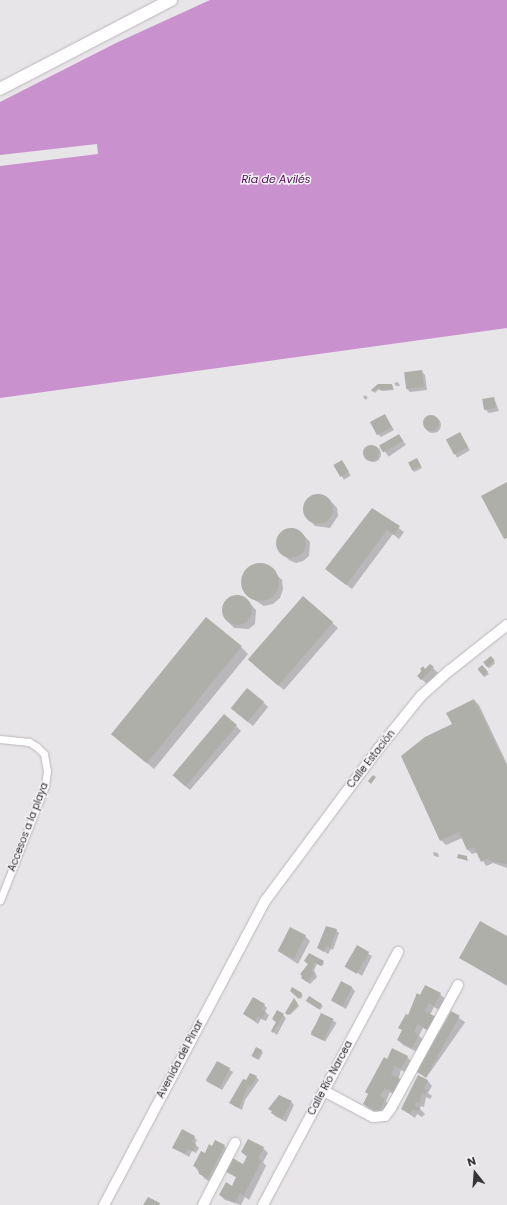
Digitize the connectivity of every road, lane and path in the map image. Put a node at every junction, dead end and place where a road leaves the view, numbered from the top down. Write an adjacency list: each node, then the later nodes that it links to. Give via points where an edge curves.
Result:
1 (170, 0): 2 (street)
2 (0, 89)
3 (507, 625): 6 (street, Calle Estación, via 422,696 314,833)
4 (0, 739): 5 (street, Accesos a la playa, via 28,742 37,747 44,754 47,771 45,786)
5 (0, 900)
6 (257, 914): 11 (street, Avenida del Pinar)
7 (398, 952): 9 (street, Calle Río Narcea)
8 (458, 985): 9 (street, via 385,1116 373,1117)
9 (324, 1091): 13 (street, Calle Río Narcea)
10 (235, 1143): 12 (street)
11 (104, 1205)
12 (203, 1205)
13 (263, 1205)

